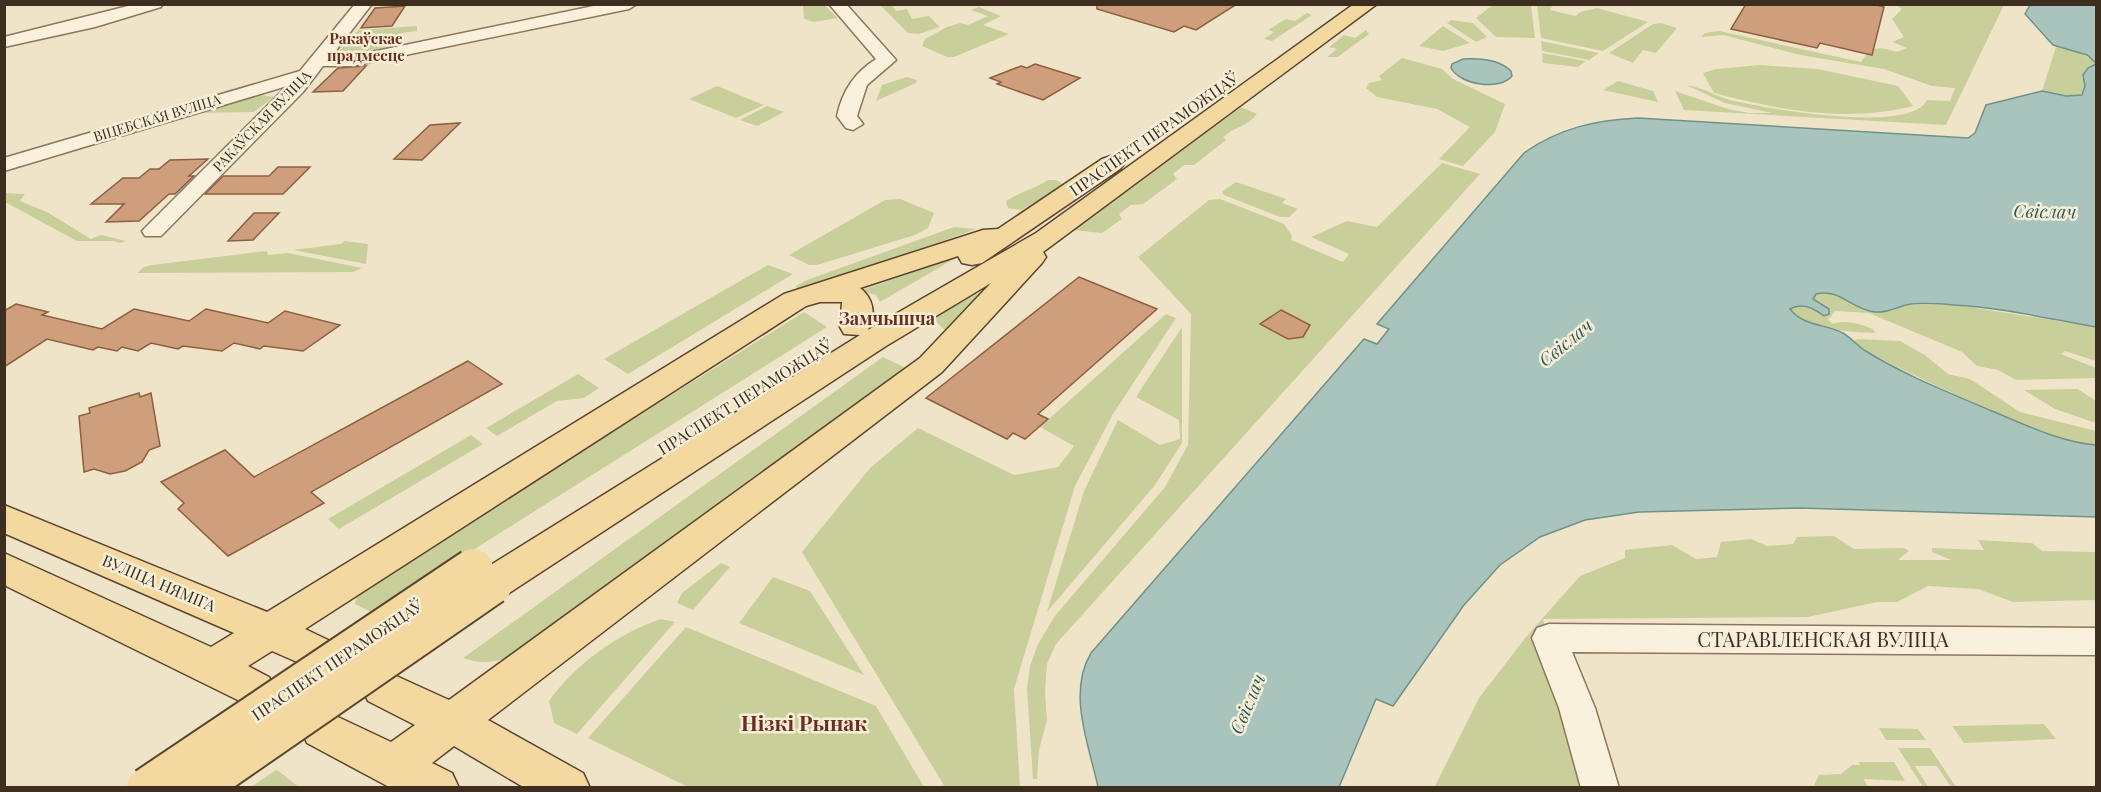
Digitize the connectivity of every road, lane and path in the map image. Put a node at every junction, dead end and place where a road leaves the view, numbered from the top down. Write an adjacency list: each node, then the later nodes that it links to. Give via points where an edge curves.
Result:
1 (155, 4): 7 (street)
2 (364, 4): 8 (street, РАКАЎСКАЯ ВУЛІЦА)
3 (629, 4): 8 (street)
4 (837, 4): 9 (street, via 887,60 855,86 847,116)
5 (1342, 4): 11 (main road, ПРАСПЕКТ ПЕРАМОЖЦАЎ)
6 (1367, 4): 13 (main road, ПРАСПЕКТ ПЕРАМОЖЦАЎ)
7 (4, 42)
8 (315, 66): 10 (street, ВІЦЕБСКАЯ ВУЛІЦА); 12 (street, РАКАЎСКАЯ ВУЛІЦА)
9 (854, 124)
10 (4, 165)
11 (1018, 228): 14 (main road); 15 (main road, ПРАСПЕКТ ПЕРАМОЖЦАЎ)
12 (153, 231)
13 (1046, 239): 15 (main road, ПРАСПЕКТ ПЕРАМОЖЦАЎ); 16 (main road, via 1005,289)
14 (813, 293): 15 (main road, via 852,295 859,302); 20 (main road, via 795,300)
15 (865, 333): 16 (main road, via 919,335 933,347); 19 (main road, ПРАСПЕКТ ПЕРАМОЖЦАЎ)
16 (931, 365): 26 (main road)
17 (4, 518): 20 (main road, ВУЛІЦА НЯМІГА)
18 (4, 568): 23 (main road)
19 (482, 577): 29 (main road, ПРАСПЕКТ ПЕРАМОЖЦАЎ, bridge); 30 (main road, ПРАСПЕКТ ПЕРАМОЖЦАЎ, bridge)
20 (272, 631): 22 (main road, ВУЛІЦА НЯМІГА); 23 (main road)
21 (2097, 642): 33 (street, СТАРАВІЛЕНСКАЯ ВУЛІЦА, via 1549,638 1576,708)
22 (313, 652)
23 (213, 668): 25 (main road)
24 (383, 688): 26 (main road)
25 (254, 690)
26 (451, 722): 28 (main road); 32 (main road)
27 (323, 729): 28 (main road)
28 (392, 767): 31 (main road)
29 (147, 788)
30 (196, 788)
31 (436, 788)
32 (567, 788)
33 (1600, 788)

